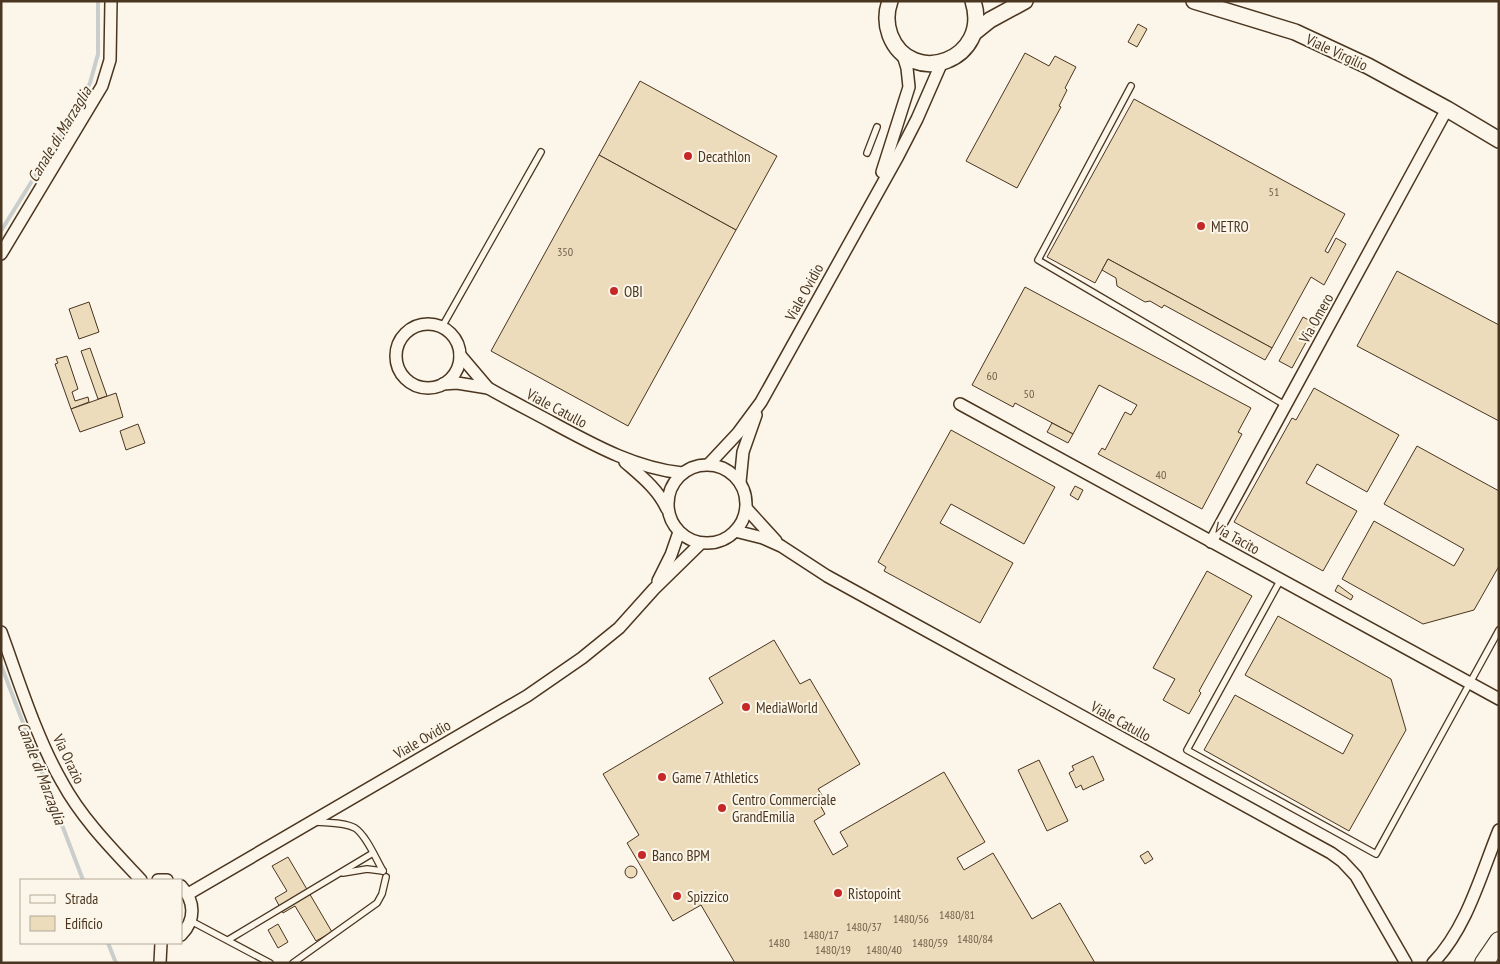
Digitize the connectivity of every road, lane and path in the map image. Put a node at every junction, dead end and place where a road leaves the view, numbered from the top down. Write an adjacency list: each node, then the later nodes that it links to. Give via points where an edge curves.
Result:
1 (111, 1): 16 (street, via 110,60 102,86)
2 (890, 1): 7 (street, via 887,26 892,40)
3 (973, 1): 6 (street)
4 (1025, 1): 6 (street)
5 (1194, 1): 10 (street, Viale Virgilio, via 1295,32 1368,66)
6 (975, 32): 8 (street, via 962,51)
7 (902, 52): 8 (street, via 921,62); 15 (street, Viale Ovidio, via 907,68 908,96)
8 (942, 62): 15 (street, Viale Ovidio, via 917,119)
9 (1130, 86): 23 (lane, via 1038,260)
10 (1447, 109): 12 (street, Viale Virgilio); 23 (street, Via Omero)
11 (877, 126): 14 (lane)
12 (1499, 138)
13 (541, 152): 17 (lane)
14 (867, 153)
15 (874, 198): 21 (street, Viale Ovidio)
16 (1, 254)
17 (442, 327): 18 (street, Viale Catullo, via 457,342); 19 (street, Viale Catullo, via 426,324 411,329 400,341 396,356 401,372 412,383 428,387)
18 (460, 355): 19 (street, via 456,372); 20 (street, Viale Catullo)
19 (443, 384): 20 (street, Viale Catullo)
20 (488, 388): 24 (street, Viale Catullo)
21 (761, 402): 25 (street, Viale Ovidio); 27 (street, Viale Ovidio, via 743,452)
22 (960, 404): 32 (street, Via Tacito)
23 (1285, 405): 32 (street, Via Omero)
24 (614, 453): 26 (street, Viale Catullo, via 662,471); 29 (street, Viale Catullo, via 662,497)
25 (709, 464): 26 (street); 27 (street, via 727,470)
26 (682, 473): 29 (street, via 670,489)
27 (740, 482): 28 (street)
28 (746, 508): 30 (street); 34 (street, Viale Catullo)
29 (667, 509): 31 (street)
30 (735, 531): 33 (street, via 725,539); 34 (street, Viale Catullo)
31 (679, 532): 33 (street); 36 (street, Viale Ovidio)
32 (1211, 542): 35 (street, Via Tacito)
33 (701, 543): 36 (street, Viale Ovidio)
34 (781, 546): 56 (street, Viale Catullo, via 826,576 1331,853 1356,876)
35 (1281, 580): 39 (street, Via Tacito); 39 (lane, via 1187,750 1376,854)
36 (654, 589): 41 (street, Viale Ovidio, via 619,628 558,676)
37 (1499, 630): 39 (lane)
38 (1, 632): 46 (street, Via Orazio, via 61,781 93,825)
39 (1470, 683): 40 (street, Via Tacito)
40 (1499, 699)
41 (309, 822): 43 (lane, via 355,828); 47 (street, Viale Ovidio)
42 (1499, 830): 57 (street, via 1461,921 1444,952)
43 (373, 854): 44 (lane); 44 (lane, via 383,871 367,869)
44 (340, 873): 50 (lane)
45 (386, 877): 55 (lane, via 377,903)
46 (140, 879)
47 (185, 890): 48 (street, via 192,902)
48 (191, 920): 49 (street); 50 (lane)
49 (182, 933)
50 (228, 940): 54 (lane)
51 (1499, 941): 58 (main road)
52 (161, 944): 53 (street)
53 (160, 963)
54 (270, 963)
55 (292, 963)
56 (1406, 963)
57 (1433, 963)
58 (1484, 963)

